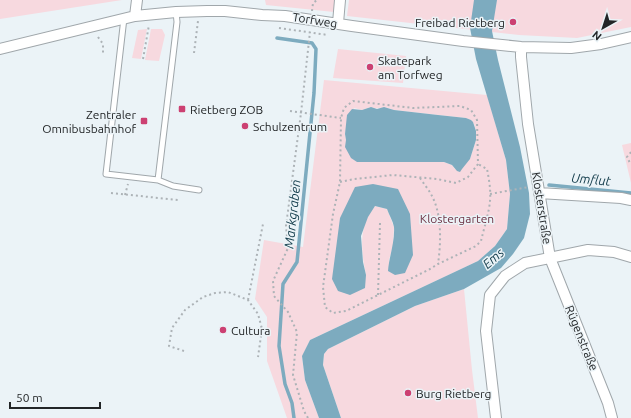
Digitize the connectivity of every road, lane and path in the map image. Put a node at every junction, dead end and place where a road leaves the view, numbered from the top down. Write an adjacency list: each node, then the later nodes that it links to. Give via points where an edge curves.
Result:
1 (137, 0): 6 (street)
2 (311, 0): 3 (path, via 313,3)
3 (316, 0)
4 (340, 0): 9 (street)
5 (176, 12): 6 (street, Torfweg); 9 (street, Torfweg, via 225,11); 26 (lane)
6 (135, 16): 7 (street, Torfweg)
7 (124, 18): 14 (street, Torfweg); 26 (lane, via 106,174)
8 (204, 21): 17 (path, via 198,21)
9 (338, 24): 15 (street, Torfweg, via 506,46)
10 (143, 26): 18 (path, via 149,25)
11 (275, 27): 20 (path, via 310,32)
12 (102, 33): 16 (path, via 95,35 104,44)
13 (631, 37): 15 (street, Torfweg, via 601,44)
14 (0, 49)
15 (521, 52): 31 (street, Klosterstraße, via 528,124)
16 (103, 53)
17 (194, 53)
18 (143, 59)
19 (290, 111): 20 (path)
20 (301, 113): 21 (path); 44 (path, via 286,226 288,248 272,281 274,296 288,312 297,332 292,375)
21 (341, 118): 24 (path, via 344,108 353,101 413,108 460,106 471,110 478,120); 27 (path)
22 (631, 152): 23 (path, via 627,157)
23 (631, 163)
24 (478, 164): 25 (path, via 468,177 456,183); 32 (path, via 487,169)
25 (420, 178): 27 (path, via 393,176); 39 (path, via 437,208 441,234)
26 (158, 180): 29 (lane, via 172,186)
27 (340, 182): 40 (path, via 323,287 325,306 333,313 346,311)
28 (529, 187): 32 (path)
29 (199, 190)
30 (111, 193): 33 (path)
31 (539, 193): 34 (street); 38 (street, Klosterstraße)
32 (490, 194): 39 (path, via 480,241 476,246)
33 (178, 200)
34 (631, 200)
35 (380, 223): 40 (path)
36 (263, 224): 41 (path)
37 (631, 257): 38 (street, via 614,252 588,250)
38 (550, 258): 45 (street, Klosterstraße, via 525,263 505,276 490,295 486,331); 46 (street, Rügenstraße)
39 (438, 264): 40 (path)
40 (378, 295)
41 (248, 300): 42 (path, via 228,292 215,293 203,297 185,310 172,328 170,346); 43 (path, via 258,314 262,329)
42 (184, 351)
43 (258, 357)
44 (308, 418)
45 (496, 418)
46 (612, 418)

